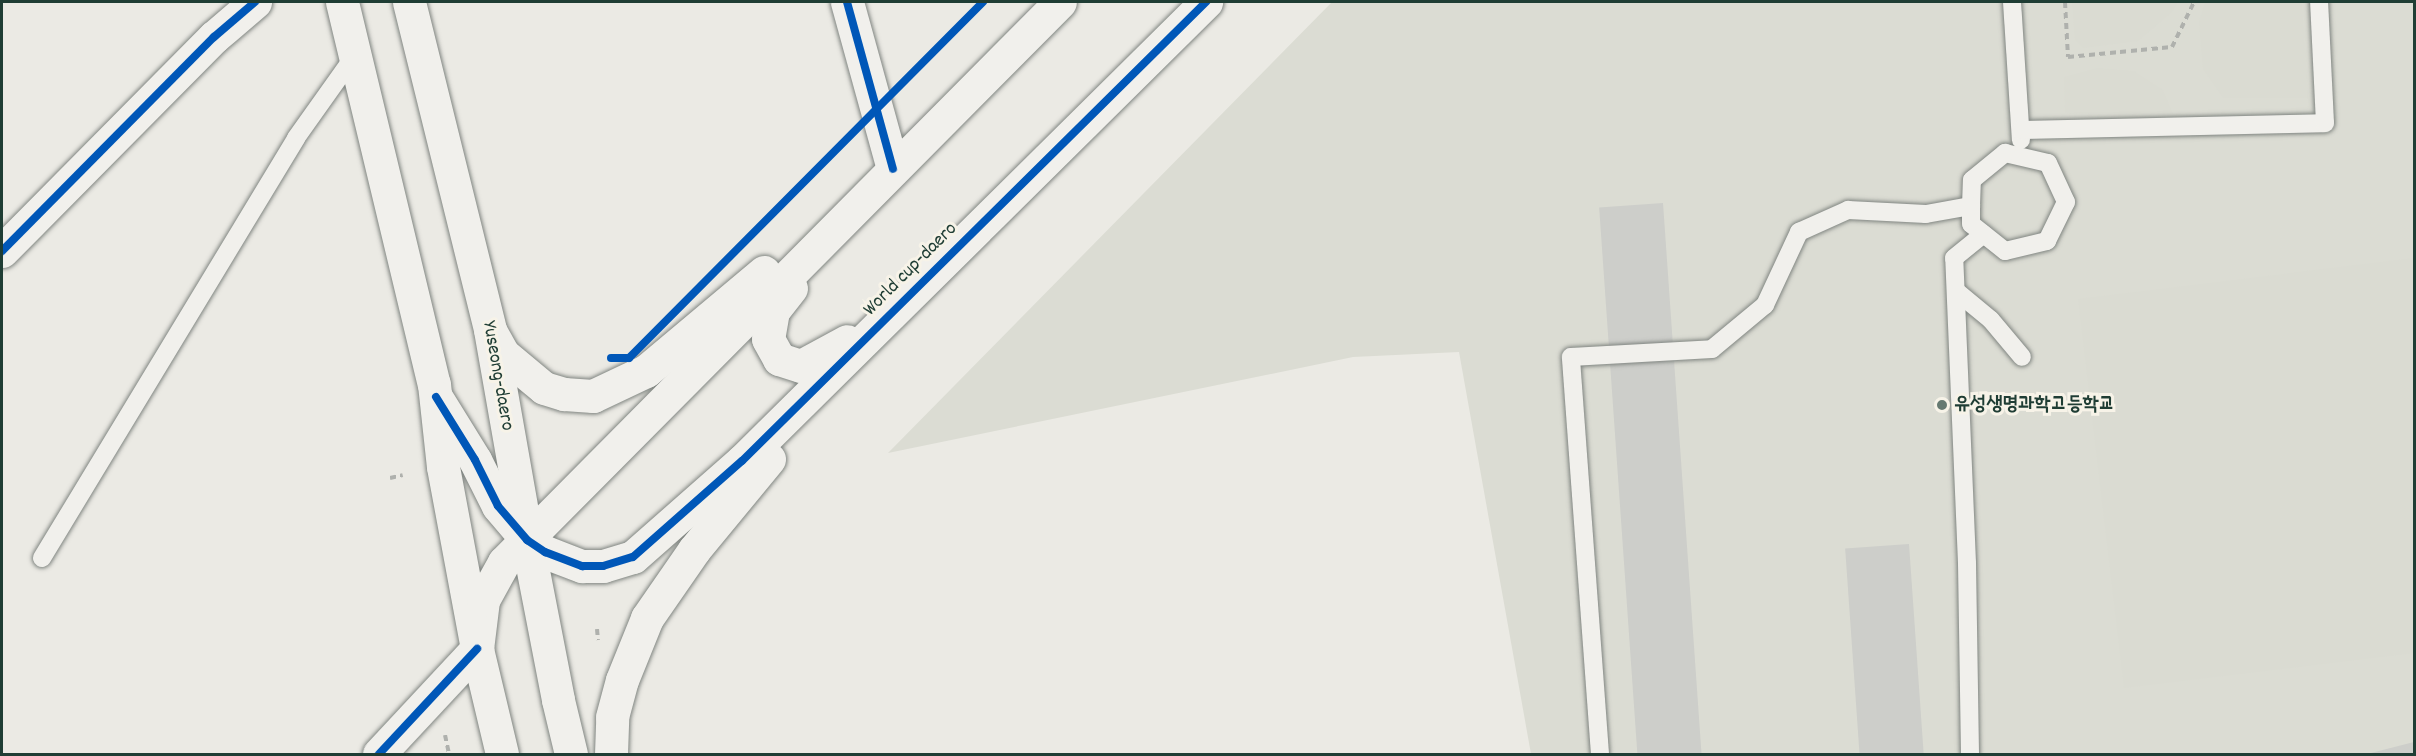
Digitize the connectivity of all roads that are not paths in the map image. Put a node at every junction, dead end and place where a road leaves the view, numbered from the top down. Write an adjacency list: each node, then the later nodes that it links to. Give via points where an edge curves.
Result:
1 (255, 2): 16 (street, via 214,37)
2 (342, 2): 9 (street)
3 (409, 2): 19 (street, Yuseong-daero)
4 (847, 2): 12 (street)
5 (1060, 2): 12 (street)
6 (1206, 2): 18 (street, World cup-daero)
7 (2012, 2): 10 (lane)
8 (2319, 2): 10 (lane, via 2325,123)
9 (355, 55): 21 (street); 23 (lane, via 296,138)
10 (2021, 130): 11 (lane)
11 (2021, 156): 13 (lane, via 2006,153 1972,180); 15 (lane, via 2048,163 2066,202 2047,241 2005,250)
12 (893, 169): 14 (street)
13 (1971, 206): 15 (lane, via 1971,224); 29 (lane, via 1926,214 1848,210 1799,232 1765,305 1712,350 1572,357)
14 (843, 220): 18 (street, via 773,311 768,339 779,359 801,366 831,352); 19 (street, via 762,273 646,371 593,396 544,388 503,354); 22 (street)
15 (1984, 234): 17 (lane, via 1954,258)
16 (2, 251)
17 (1956, 291): 20 (lane, via 1991,320); 30 (lane)
18 (891, 313): 22 (street, World cup-daero, via 742,461 633,557 603,566 582,566 545,552); 28 (street, via 694,550 647,618 612,717)
19 (490, 330): 22 (street, Yuseong-daero)
20 (2022, 357)
21 (436, 397): 22 (street, via 498,506); 24 (street, via 443,467)
22 (527, 540): 24 (street, via 504,562 483,600); 27 (street, Yuseong-daero)
23 (42, 558)
24 (477, 649): 25 (street); 26 (street)
25 (379, 754)
26 (502, 754)
27 (571, 754)
28 (611, 754)
29 (1600, 754)
30 (1970, 754)

